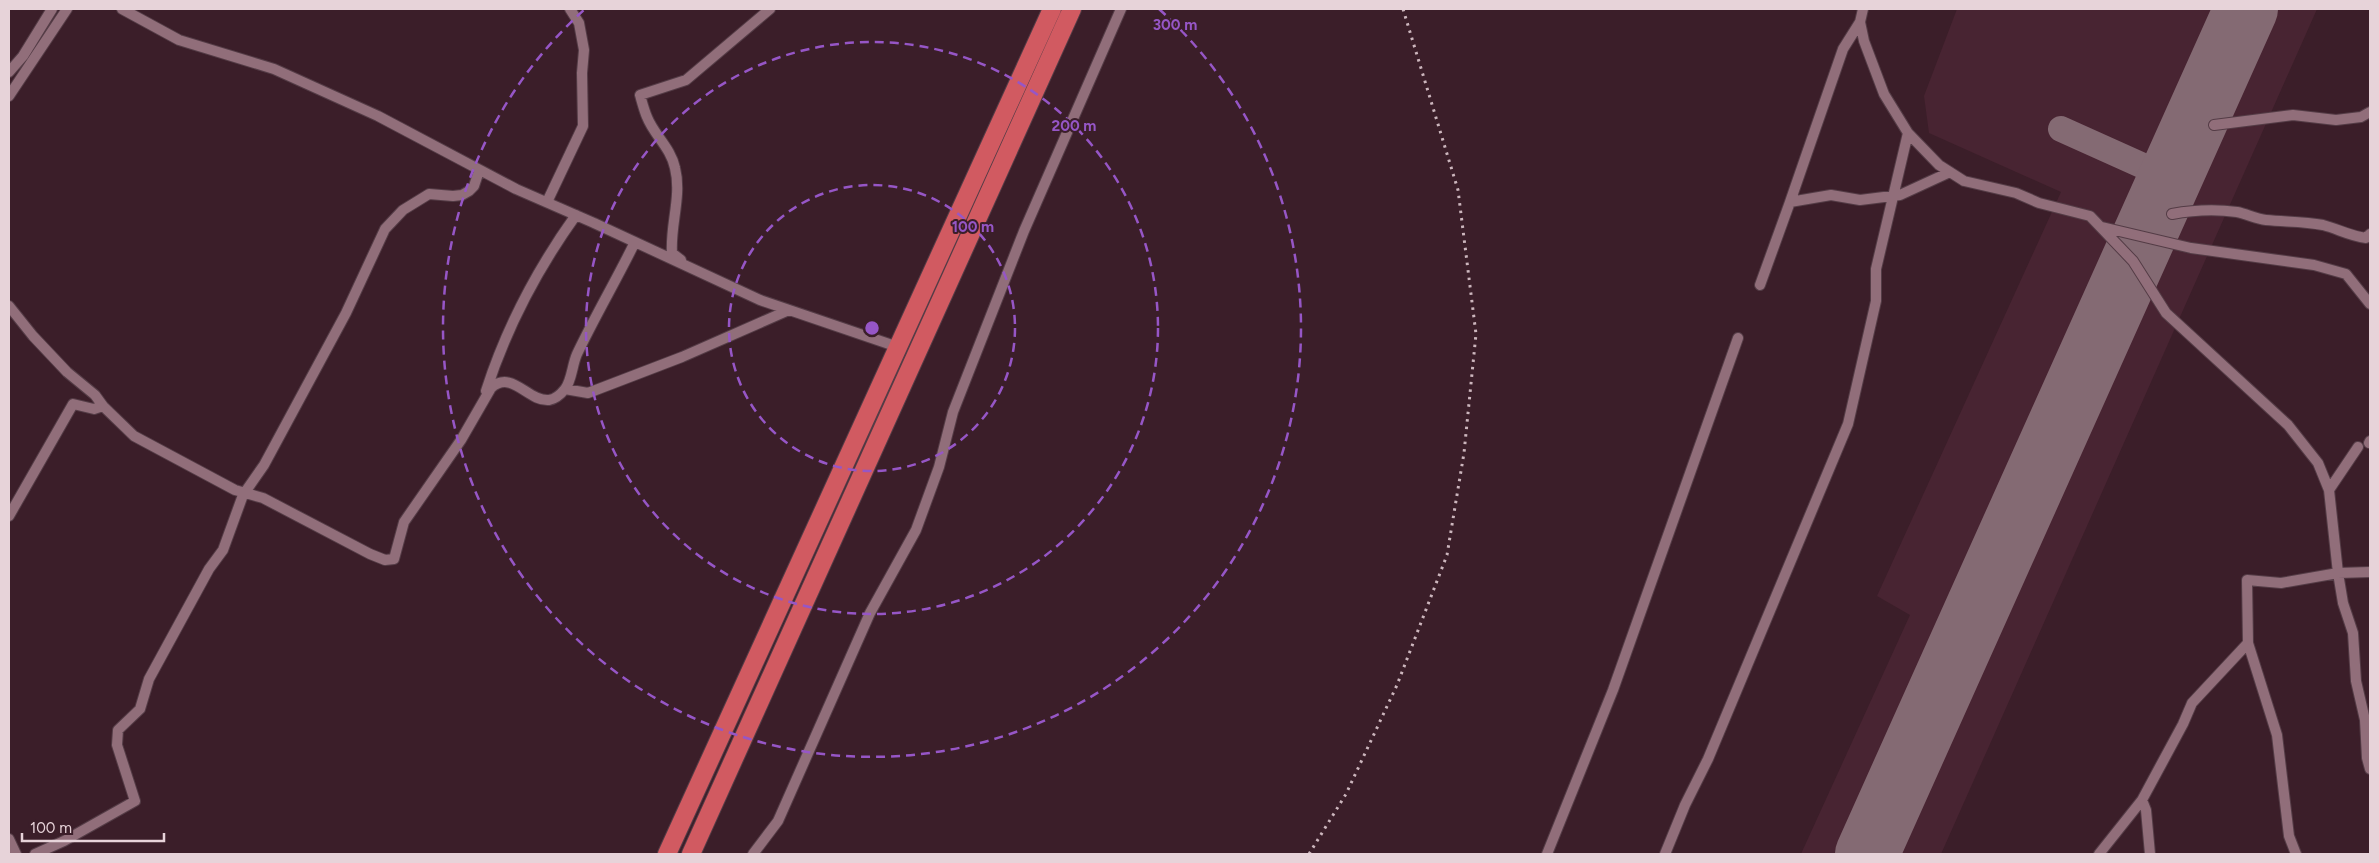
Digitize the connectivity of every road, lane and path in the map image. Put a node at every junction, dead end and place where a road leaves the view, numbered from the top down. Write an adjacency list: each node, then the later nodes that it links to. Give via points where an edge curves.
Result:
1 (52, 9): 11 (street, via 23,56)
2 (67, 9): 12 (street)
3 (122, 9): 16 (street, via 179,40 274,69 378,116)
4 (570, 9): 19 (street, via 579,23 584,50 583,126)
5 (770, 9): 26 (street, via 686,80 640,94 647,118 671,154 675,167 678,190 672,253)
6 (1052, 9): 32 (highway)
7 (1072, 9): 50 (highway)
8 (1121, 9): 51 (street, via 1020,240 954,412 939,467 916,530 870,614 778,821)
9 (1863, 9): 10 (street)
10 (1860, 22): 15 (street, via 1870,62 1884,94); 20 (street, via 1843,49)
11 (9, 72)
12 (9, 96)
13 (2370, 112): 14 (street, via 2361,117 2336,120 2293,115)
14 (2214, 125)
15 (1908, 133): 17 (street); 18 (street)
16 (479, 171): 19 (street); 38 (street, via 469,191 462,195 434,193 423,197 403,210 385,229 346,313 264,465)
17 (1950, 172): 18 (street); 23 (street, via 1964,181 2090,216)
18 (1895, 195): 20 (street, via 1860,200 1831,194); 53 (street, via 1876,269 1876,301 1848,424)
19 (547, 202): 22 (street)
20 (1790, 202): 27 (street)
21 (2172, 214): 24 (street, via 2199,209 2238,212 2264,220 2313,223 2350,236 2366,238)
22 (576, 215): 25 (street); 34 (street, via 541,270 498,355)
23 (2101, 227): 28 (street, via 2191,248 2314,265 2346,274); 37 (street, via 2133,261 2166,313 2298,436 2318,463)
24 (2370, 234)
25 (636, 242): 26 (street); 33 (street, via 578,352)
26 (694, 270): 30 (street)
27 (1760, 285)
28 (2370, 304)
29 (9, 306): 35 (street, via 50,354)
30 (789, 310): 32 (street); 33 (street, via 682,358 588,393)
31 (1738, 338): 52 (street, via 1613,690)
32 (898, 347): 49 (highway)
33 (565, 389): 34 (street, via 549,400 503,382 491,388)
34 (483, 401): 38 (street, via 461,440 404,522 394,559 385,560 370,554 263,498)
35 (103, 406): 38 (street, via 134,436); 39 (street, via 94,409 73,404)
36 (2358, 447): 37 (street)
37 (2330, 490): 41 (street)
38 (244, 493): 48 (street, via 223,550 209,569 149,679 140,709 118,730 117,745 135,801)
39 (9, 516)
40 (2370, 572): 41 (street)
41 (2338, 573): 42 (street, via 2281,583 2247,580); 43 (street, via 2353,633 2356,681)
42 (2248, 644): 45 (street, via 2192,703); 56 (street, via 2277,735 2288,836)
43 (2366, 702): 44 (street)
44 (2370, 769)
45 (2142, 800): 54 (street); 55 (street)
46 (9, 839): 47 (street)
47 (16, 854)
48 (35, 854)
49 (667, 854)
50 (691, 854)
51 (753, 854)
52 (1547, 854)
53 (1665, 854)
54 (2099, 854)
55 (2150, 854)
56 (2296, 854)

